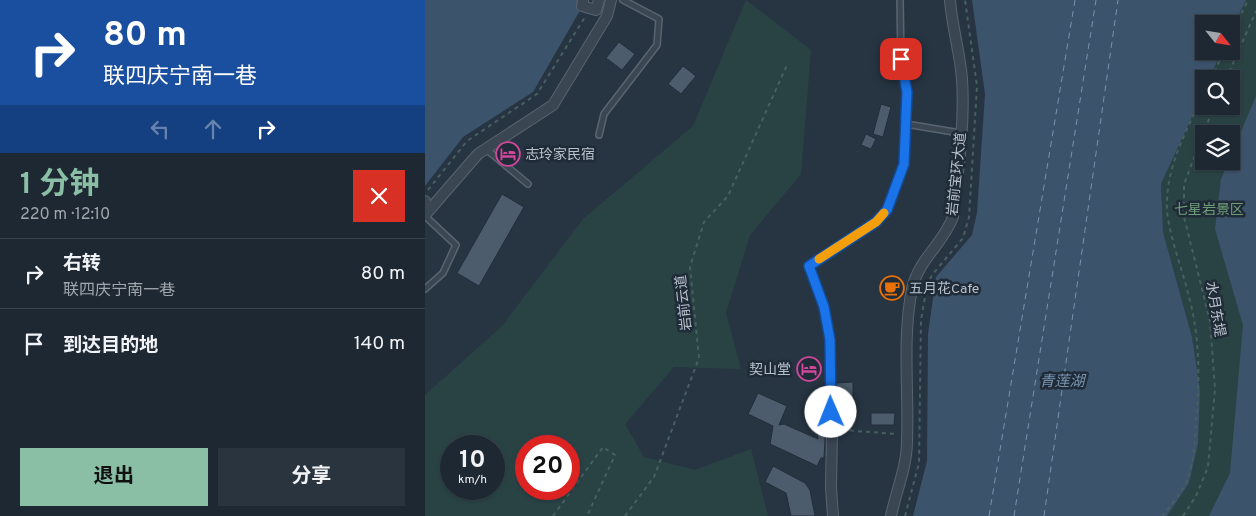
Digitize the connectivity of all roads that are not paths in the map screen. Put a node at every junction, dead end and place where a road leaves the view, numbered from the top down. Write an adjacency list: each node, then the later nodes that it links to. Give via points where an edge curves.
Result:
1 (599, 0): 6 (street, via 596,10)
2 (611, 0): 10 (street, via 607,16 553,105)
3 (623, 0): 9 (lane, via 659,19 657,45 604,114)
4 (900, 0): 7 (lane, via 901,59 907,92)
5 (950, 0): 8 (street, 岩前宝环大道, via 962,77)
6 (586, 4)
7 (906, 124): 8 (lane); 14 (lane, via 904,164 887,210 876,222 809,266 824,307 830,340)
8 (960, 133): 16 (street, 岩前宝环大道, via 953,217 948,230 919,266 912,289 908,322 905,464)
9 (599, 135)
10 (486, 149): 11 (lane); 12 (street)
11 (528, 184)
12 (425, 215): 13 (lane, via 456,245 443,272)
13 (425, 289)
14 (832, 430): 15 (street)
15 (833, 516)
16 (891, 516)

